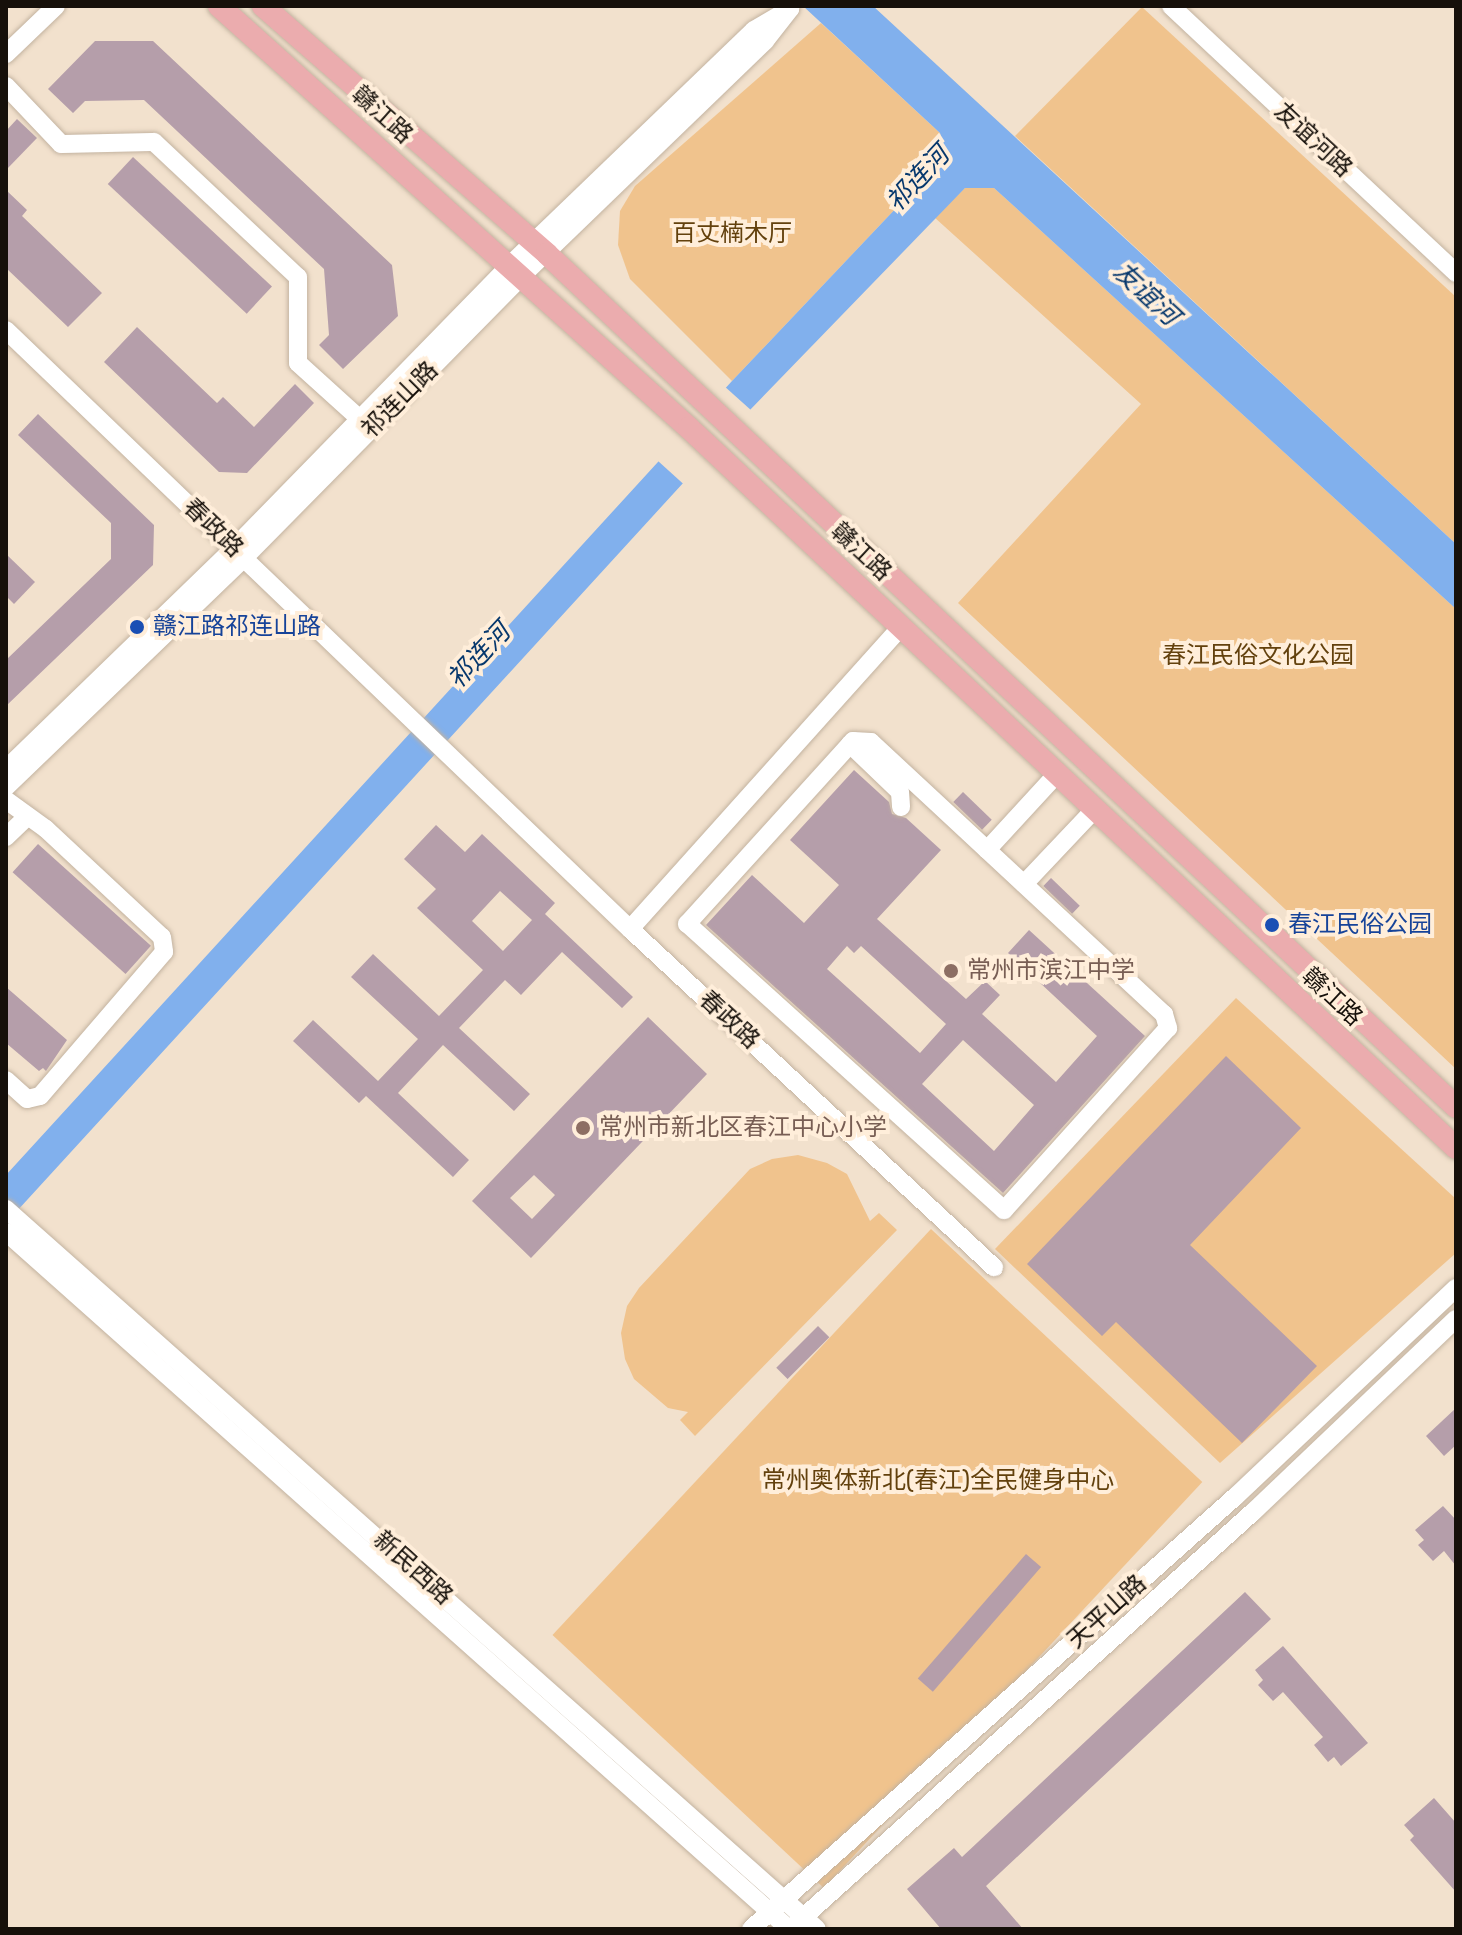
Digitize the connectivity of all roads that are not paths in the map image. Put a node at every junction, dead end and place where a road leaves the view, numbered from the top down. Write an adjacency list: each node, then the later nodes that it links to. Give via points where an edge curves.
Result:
1 (56, 6): 6 (street)
2 (219, 6): 9 (main road, 赣江路)
3 (263, 6): 8 (main road, 赣江路)
4 (1171, 6): 10 (street, 友谊河路)
5 (791, 7): 8 (street, 祁连山路, via 754,30)
6 (6, 54)
7 (6, 86): 12 (street, via 61,144 154,142 254,235 298,277 298,363)
8 (541, 249): 9 (street, 祁连山路); 28 (main road, 赣江路)
9 (516, 270): 12 (street, 祁连山路); 13 (street, 祁连山路); 14 (main road, 赣江路)
10 (1456, 273)
11 (6, 330): 13 (street, 春政路)
12 (360, 419): 13 (street, 祁连山路)
13 (239, 553): 16 (street, 祁连山路); 18 (street, 祁连山路); 26 (street, 春政路)
14 (902, 626): 17 (main road, 赣江路); 26 (street)
15 (850, 744): 20 (street, via 900,792); 24 (street, via 871,742); 25 (street, via 687,924 1004,1210 1168,1028 1164,1014)
16 (6, 769)
17 (1056, 775): 21 (main road, 赣江路); 24 (street)
18 (6, 787)
19 (6, 800): 22 (street)
20 (901, 807)
21 (1094, 810): 25 (street); 29 (main road, 赣江路)
22 (28, 816): 23 (street); 27 (street, via 162,937 164,952 40,1096 27,1099)
23 (6, 837)
24 (987, 850): 25 (street)
25 (1024, 884)
26 (630, 929): 32 (street, 春政路)
27 (6, 1080)
28 (1456, 1107)
29 (1456, 1148)
30 (6, 1209): 31 (street, 新民西路)
31 (16, 1233): 35 (street, 新民西路); 36 (street, 新民西路)
32 (994, 1267)
33 (1456, 1288): 35 (street, 天平山路, via 1236,1496)
34 (1456, 1319): 37 (street, 天平山路)
35 (786, 1898): 36 (street, 天平山路); 37 (street, 新民西路)
36 (770, 1912): 38 (street, 天平山路); 39 (street, 新民西路)
37 (811, 1922): 39 (street, 天平山路)
38 (751, 1929)
39 (790, 1929)

